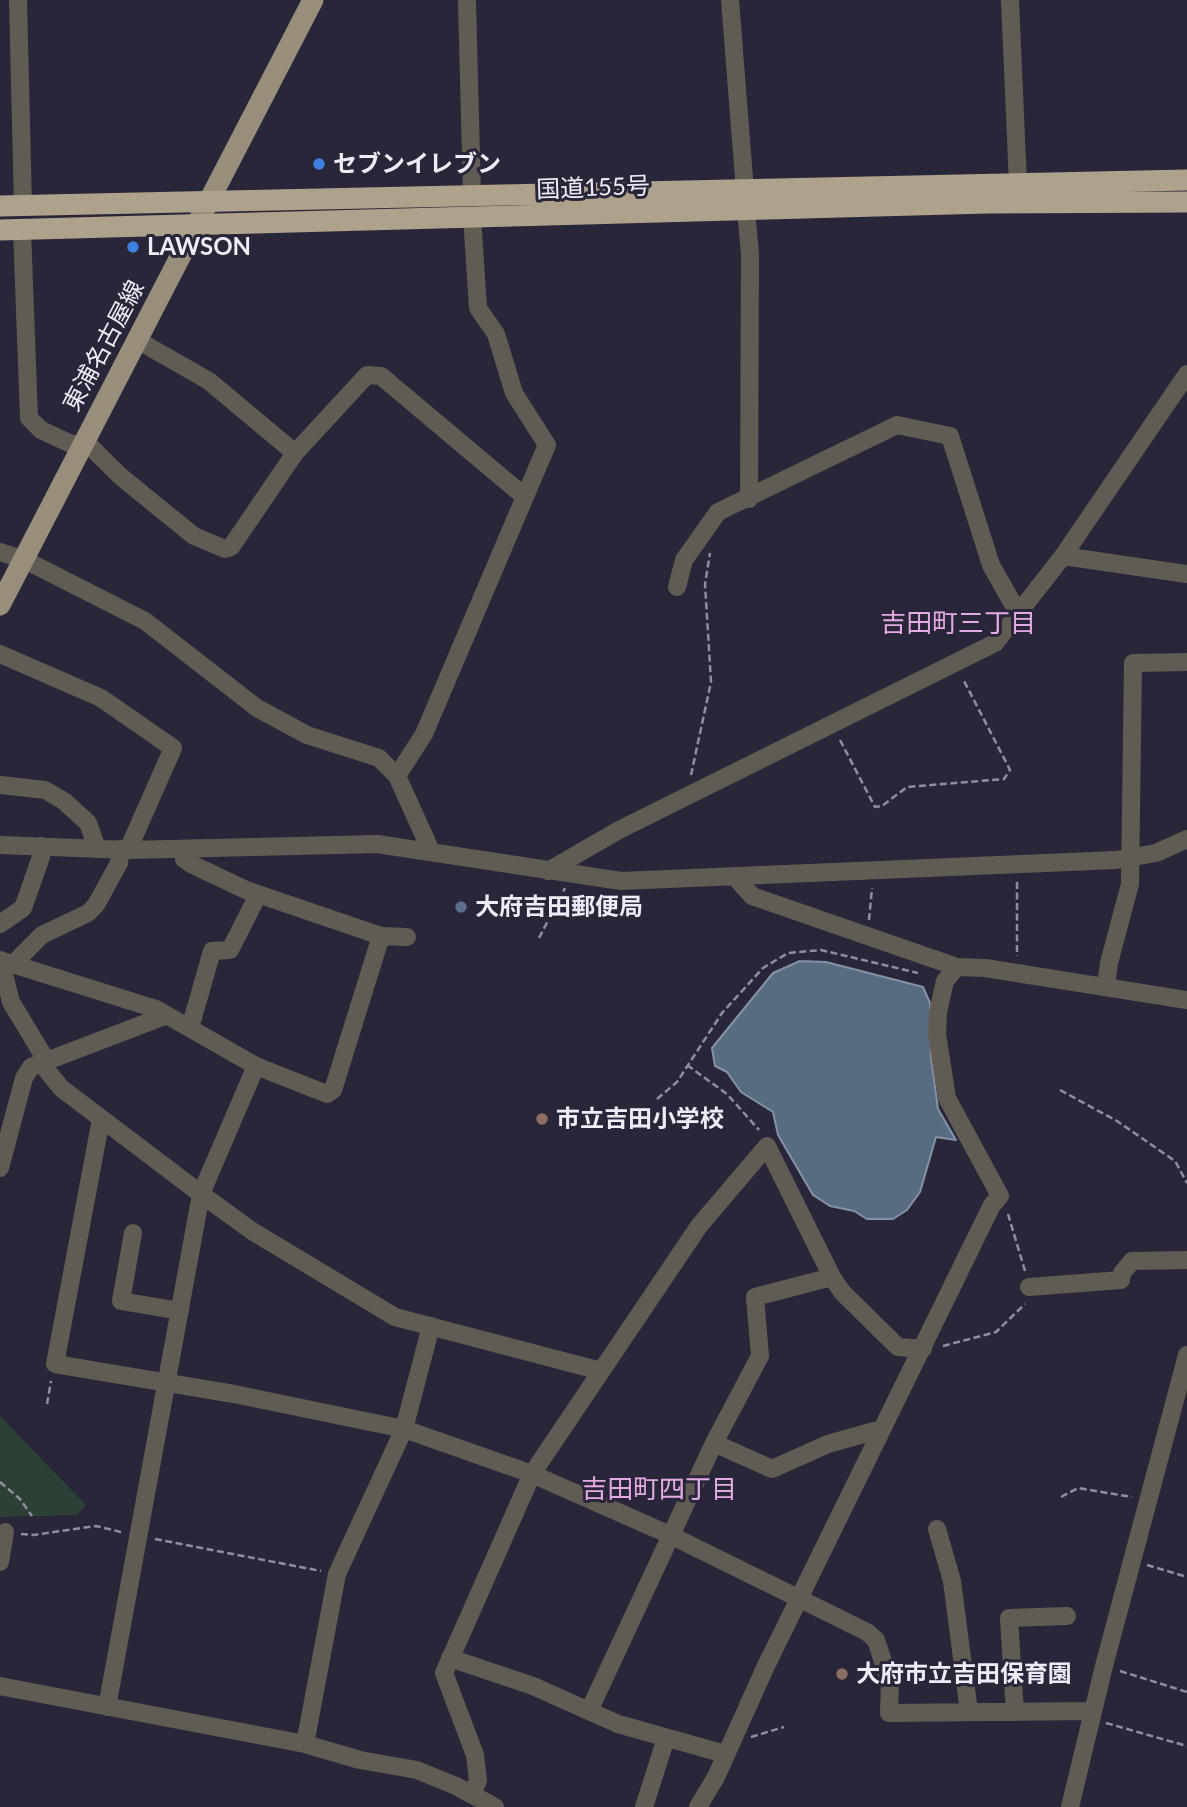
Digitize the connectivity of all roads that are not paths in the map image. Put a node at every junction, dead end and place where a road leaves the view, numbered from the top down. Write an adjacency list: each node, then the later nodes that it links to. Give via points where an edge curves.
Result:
1 (18, 0): 13 (street)
2 (313, 0): 10 (main road, 東浦名古屋線)
3 (730, 0): 9 (street)
4 (1010, 0): 7 (street)
5 (465, 1): 8 (street)
6 (1187, 180): 7 (highway, 国道155号)
7 (1018, 184): 9 (highway, 国道155号)
8 (472, 195): 9 (highway, 国道155号); 10 (highway, 国道155号)
9 (746, 201): 11 (highway, 国道155号); 14 (highway, 国道155号); 23 (street)
10 (208, 202): 13 (highway, 国道155号); 15 (main road, 東浦名古屋線)
11 (1187, 202)
12 (0, 206): 13 (highway, 国道155号)
13 (23, 206)
14 (472, 217): 15 (highway, 国道155号); 22 (street, via 478,309 496,334 514,393 547,445)
15 (196, 226): 17 (highway, 国道155号); 18 (main road, 東浦名古屋線)
16 (0, 230): 17 (highway, 国道155号)
17 (22, 230): 20 (street, via 29,418 41,430)
18 (137, 340): 20 (main road, 東浦名古屋線); 21 (street, via 209,381)
19 (1187, 374): 25 (street)
20 (81, 445): 21 (street, via 91,447 194,536 225,550); 26 (main road, 東浦名古屋線)
21 (295, 453): 22 (street, via 367,375 381,376)
22 (525, 497): 33 (street, via 424,734)
23 (750, 499): 28 (street, via 718,512 684,560); 30 (street, via 897,425 950,436 991,565)
24 (0, 552): 26 (street)
25 (1063, 556): 27 (street); 30 (street)
26 (23, 559): 29 (main road, 東浦名古屋線); 33 (street, via 145,621 257,708 307,735 379,758)
27 (1187, 574)
28 (677, 587)
29 (0, 605)
30 (1018, 613): 43 (street, via 995,643 619,830)
31 (0, 654): 40 (street, via 101,698 173,748)
32 (1187, 663): 42 (street, via 1133,663)
33 (397, 776): 41 (street)
34 (0, 785): 38 (street, via 45,790 64,800 88,823)
35 (1187, 839): 42 (street)
36 (0, 845): 37 (street)
37 (42, 846): 38 (street); 46 (street, via 23,908)
38 (97, 848): 40 (street)
39 (183, 849): 40 (street); 41 (street, via 377,844); 45 (street, via 184,859 191,864)
40 (124, 850): 49 (street, via 88,913 42,934)
41 (431, 851): 43 (street)
42 (1129, 859): 44 (street); 51 (street, via 1130,884)
43 (548, 871): 44 (street, via 621,881)
44 (735, 877): 50 (street, via 752,896 864,936)
45 (258, 895): 47 (street); 54 (street, via 230,950 212,951)
46 (0, 924)
47 (381, 936): 48 (street); 56 (street, via 333,1090 327,1094)
48 (407, 937)
49 (4, 963): 53 (street); 55 (street, via 11,1002)
50 (951, 974): 51 (street, via 1016,973); 66 (street, via 938,1012 937,1034 947,1098 1000,1196)
51 (1106, 986): 52 (street)
52 (1187, 1000)
53 (167, 1015): 54 (street); 55 (street)
54 (190, 1028): 56 (street)
55 (43, 1061): 57 (street, via 61,1088); 58 (street, via 31,1067 24,1078)
56 (256, 1066): 59 (street)
57 (101, 1119): 59 (street); 69 (street, via 55,1364)
58 (0, 1168)
59 (201, 1194): 64 (street); 65 (street, via 252,1231 395,1317)
60 (133, 1233): 64 (street, via 121,1301)
61 (1187, 1260): 63 (street, via 1132,1261 1121,1280)
62 (832, 1277): 66 (street, via 898,1347); 68 (street, via 768,1146 699,1226); 72 (street, via 755,1297 760,1356)
63 (1028, 1287)
64 (180, 1311): 69 (street)
65 (431, 1326): 68 (street); 70 (street)
66 (923, 1349): 71 (street)
67 (1187, 1355): 86 (street)
68 (601, 1371): 73 (street)
69 (168, 1384): 70 (street); 82 (street)
70 (404, 1429): 73 (street); 88 (street, via 337,1574)
71 (880, 1433): 72 (street, via 828,1444 772,1469); 78 (street)
72 (714, 1443): 76 (street)
73 (532, 1475): 76 (street); 80 (street)
74 (937, 1530): 84 (street, via 952,1581)
75 (5, 1532): 77 (street)
76 (670, 1535): 78 (street); 83 (street)
77 (0, 1562)
78 (801, 1598): 84 (street, via 876,1640 890,1684 888,1713); 89 (street)
79 (1068, 1616): 85 (street, via 1009,1618)
80 (450, 1658): 83 (street); 90 (street, via 444,1673 475,1755 478,1780)
81 (0, 1686): 82 (street)
82 (107, 1707): 88 (street)
83 (589, 1710): 87 (street)
84 (969, 1712): 85 (street)
85 (1015, 1712): 86 (street)
86 (1091, 1715): 94 (street)
87 (666, 1738): 89 (street); 92 (street)
88 (305, 1744): 90 (street, via 417,1770)
89 (725, 1754): 93 (street)
90 (472, 1793): 91 (street)
91 (495, 1807)
92 (644, 1807)
93 (698, 1807)
94 (1070, 1807)

